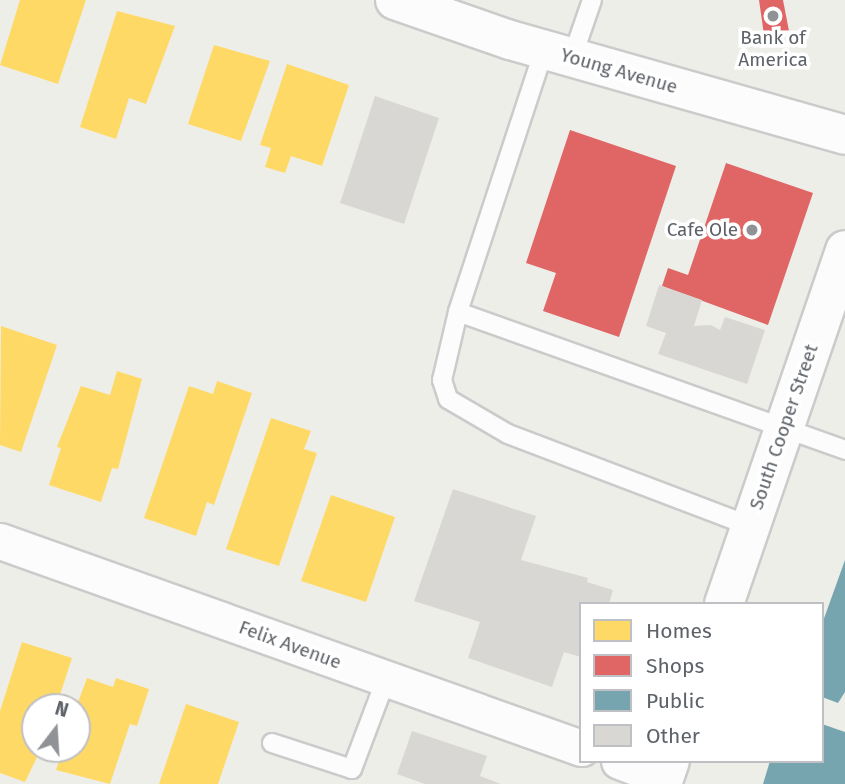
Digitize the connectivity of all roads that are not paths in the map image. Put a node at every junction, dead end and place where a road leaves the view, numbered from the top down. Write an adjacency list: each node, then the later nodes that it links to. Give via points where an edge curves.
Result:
1 (395, 0): 3 (street, Young Avenue)
2 (592, 0): 3 (lane)
3 (558, 54): 4 (street, Young Avenue); 6 (lane)
4 (845, 135)
5 (845, 250): 7 (street, South Cooper Street)
6 (458, 312): 7 (lane); 9 (lane, via 442,380 448,400 463,411 508,434)
7 (782, 429): 8 (lane); 9 (street, South Cooper Street)
8 (845, 450)
9 (750, 526): 11 (street, South Cooper Street)
10 (0, 541): 12 (street, Felix Avenue)
11 (725, 602)
12 (386, 679): 13 (lane, via 352,769); 14 (street, Felix Avenue)
13 (272, 743)
14 (579, 747)
15 (625, 763): 16 (street)
16 (666, 774)

